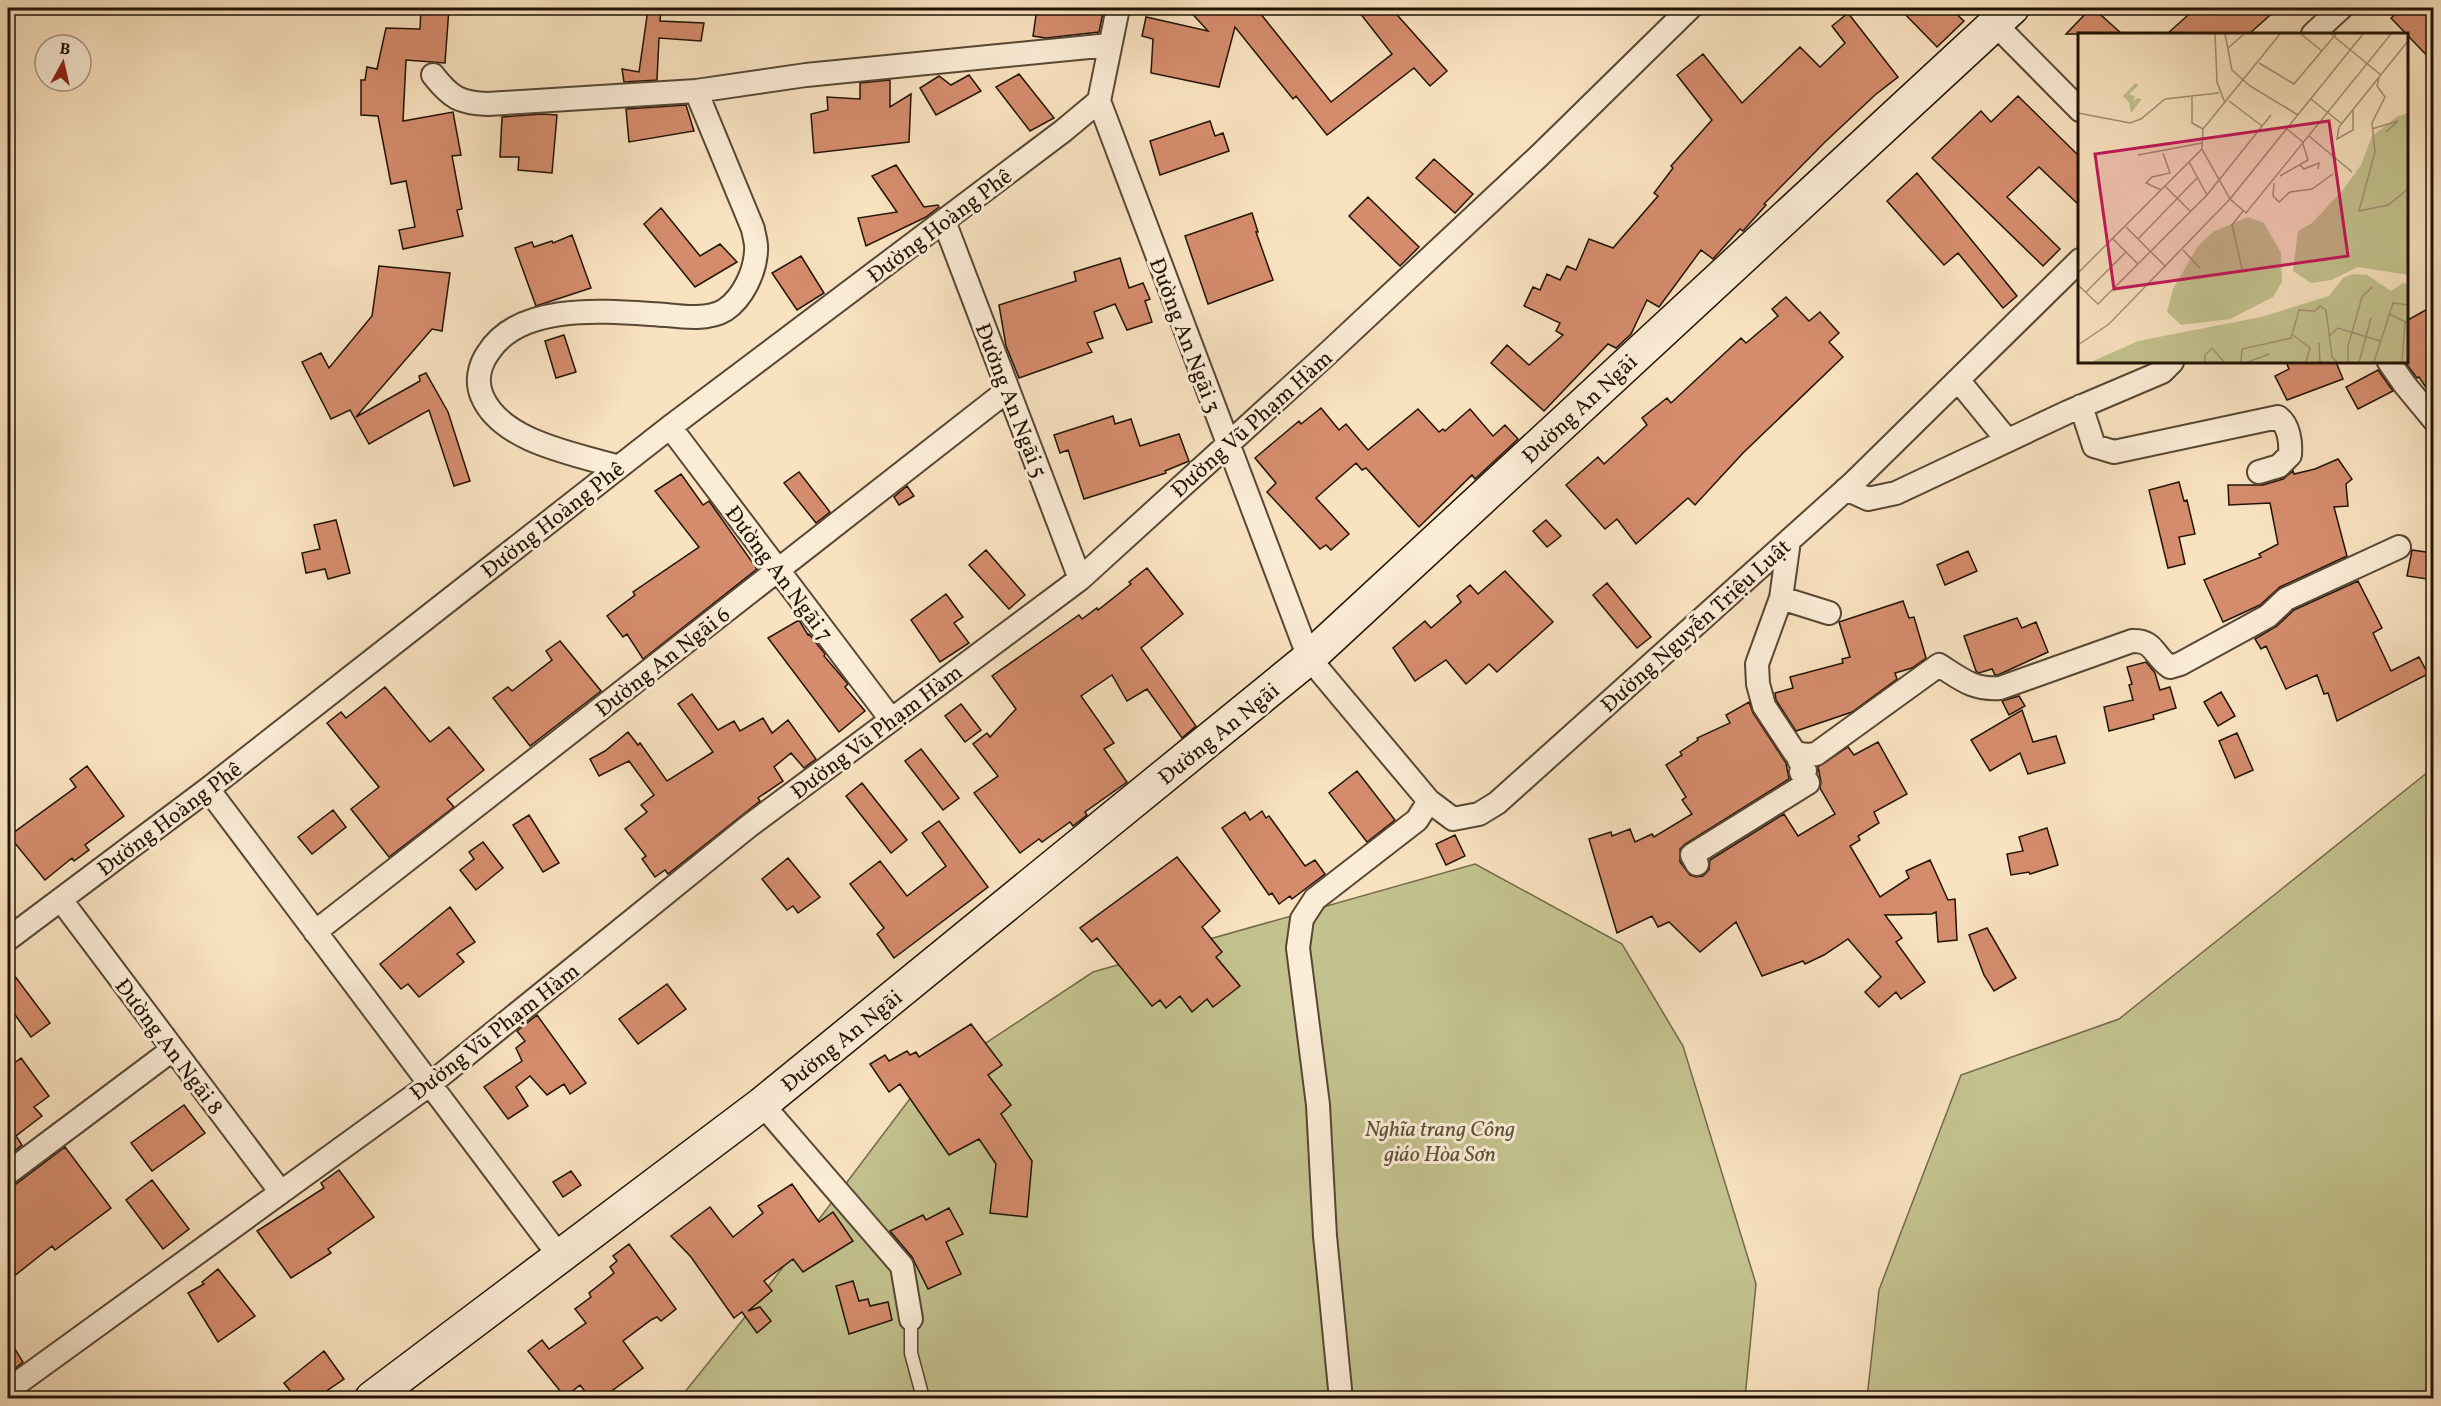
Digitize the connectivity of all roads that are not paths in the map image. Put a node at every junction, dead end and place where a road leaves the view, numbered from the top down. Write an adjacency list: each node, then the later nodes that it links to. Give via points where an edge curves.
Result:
1 (1118, 8): 6 (street)
2 (1690, 8): 21 (street, Đường Vũ Phạm Hàm, via 1531,163)
3 (2341, 8): 5 (street)
4 (2004, 16): 10 (street); 31 (main road, Đường An Ngãi)
5 (2314, 33)
6 (1109, 45): 8 (street, via 806,75); 9 (street)
7 (433, 75): 8 (street, via 453,97 475,103)
8 (696, 91): 22 (street, via 753,229 757,249 747,284 737,298 725,310 693,317 586,311 545,317 500,339 482,362 479,375 483,399 507,427 527,438)
9 (1099, 101): 11 (street, Đường Hoàng Phê); 21 (street, Đường An Ngãi 3)
10 (2078, 109)
11 (944, 220): 16 (street, Đường An Ngãi 5); 19 (street, Đường Hoàng Phê)
12 (2078, 261): 15 (street, Đường Nguyễn Triệu Luật)
13 (2171, 363): 17 (street, via 2162,372)
14 (2390, 363): 18 (street)
15 (1958, 380): 20 (street); 24 (street, Đường Nguyễn Triệu Luật)
16 (1008, 390): 27 (street, Đường An Ngãi 6); 28 (street, Đường An Ngãi 5)
17 (2081, 406): 20 (street); 23 (street, via 2094,446 2114,452 2278,417 2288,433 2289,457 2279,466)
18 (2433, 420)
19 (670, 427): 22 (street, Đường Hoàng Phê); 27 (street, Đường An Ngãi 7)
20 (2007, 440): 24 (street, via 1884,497 1868,498)
21 (1227, 445): 28 (street, Đường Vũ Phạm Hàm); 31 (street, Đường An Ngãi 3)
22 (619, 467): 34 (street, Đường Hoàng Phê)
23 (2259, 472)
24 (1846, 489): 25 (street, Đường Nguyễn Triệu Luật)
25 (1789, 542): 29 (street); 35 (street, Đường Nguyễn Triệu Luật, via 1497,802 1479,814 1453,819)
26 (2398, 547): 33 (street, via 2286,599 2268,616 2170,667 2143,641 2132,641 2000,688 1974,686 1939,665)
27 (778, 570): 32 (street, Đường An Ngãi 7); 38 (street, Đường An Ngãi 6)
28 (1080, 579): 32 (street, Đường Vũ Phạm Hàm)
29 (1782, 598): 30 (street); 33 (street, via 1757,664 1758,684 1764,706 1795,753)
30 (1829, 613)
31 (1309, 658): 35 (street, Đường Nguyễn Triệu Luật); 42 (main road, Đường An Ngãi)
32 (890, 718): 41 (street, Đường Vũ Phạm Hàm, via 749,826)
33 (1808, 756): 36 (street, via 1799,760 1808,783 1692,855)
34 (208, 789): 37 (street, Đường Hoàng Phê); 38 (street)
35 (1429, 801): 47 (street, via 1417,820 1315,899 1302,920 1298,948 1318,1105 1325,1236)
36 (1697, 864)
37 (61, 900): 39 (street, Đường Hoàng Phê); 40 (street, Đường An Ngãi 8)
38 (315, 932): 41 (street)
39 (8, 939)
40 (172, 1050): 43 (street); 44 (street, Đường An Ngãi 8)
41 (429, 1085): 44 (street, Đường Vũ Phạm Hàm); 45 (street)
42 (762, 1104): 45 (main road, Đường An Ngãi); 46 (street, via 903,1266)
43 (8, 1173)
44 (280, 1191): 48 (street, Đường Vũ Phạm Hàm)
45 (560, 1257): 49 (main road, Đường An Ngãi)
46 (911, 1319): 50 (lane, via 911,1353)
47 (1340, 1389)
48 (8, 1390)
49 (372, 1398)
50 (923, 1398)

